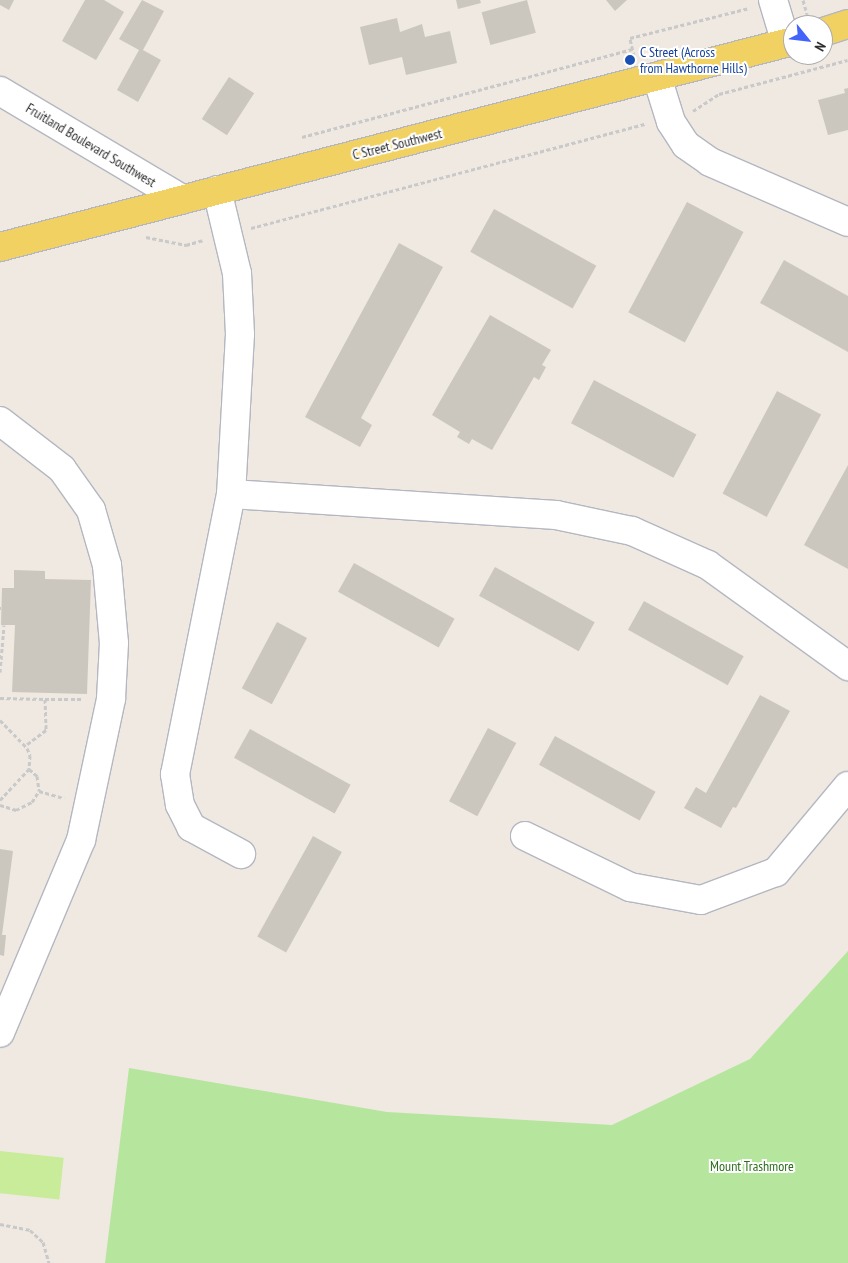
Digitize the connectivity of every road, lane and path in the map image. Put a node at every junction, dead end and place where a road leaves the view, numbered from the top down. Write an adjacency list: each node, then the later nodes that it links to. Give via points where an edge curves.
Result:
1 (803, 0): 3 (path)
2 (763, 4): 6 (street); 8 (path, via 630,38)
3 (811, 15)
4 (833, 24): 5 (main road)
5 (848, 24)
6 (783, 33)
7 (783, 43): 10 (main road, C Street Southwest)
8 (633, 49): 10 (path); 13 (path)
9 (848, 60): 12 (path, via 719,94 693,111)
10 (647, 70): 12 (street); 14 (main road, C Street Southwest)
11 (0, 91): 15 (street, Fruitland Boulevard Southwest)
12 (670, 118): 16 (street, via 686,146 710,162); 17 (path)
13 (302, 137)
14 (217, 190): 15 (main road, C Street Southwest); 17 (street)
15 (182, 199): 19 (main road, C Street Southwest)
16 (848, 222)
17 (228, 234): 18 (path, via 186,245 147,237); 21 (street, via 236,273 240,334)
18 (138, 240)
19 (0, 247)
20 (0, 421): 27 (street, via 62,469 91,510 107,565 114,643)
21 (231, 494): 23 (street, via 556,515 632,531 708,564); 37 (street, via 175,774 180,805 191,827)
22 (4, 625): 24 (path)
23 (848, 666)
24 (0, 672)
25 (0, 698): 26 (path)
26 (45, 700): 27 (path); 29 (path, via 46,730)
27 (111, 700): 35 (street)
28 (0, 720): 29 (path)
29 (24, 746): 30 (path, via 30,755)
30 (29, 769): 32 (path, via 37,776); 33 (path)
31 (848, 786): 36 (street, via 776,872 701,900 630,887)
32 (39, 791): 34 (path, via 32,802 16,810); 35 (path)
33 (0, 800)
34 (0, 805)
35 (89, 805): 38 (street, via 81,840)
36 (525, 836)
37 (241, 854)
38 (24, 970): 39 (street); 40 (street)
39 (0, 989)
40 (0, 1033)
41 (0, 1224): 42 (path, via 30,1230 43,1242)
42 (49, 1263)

